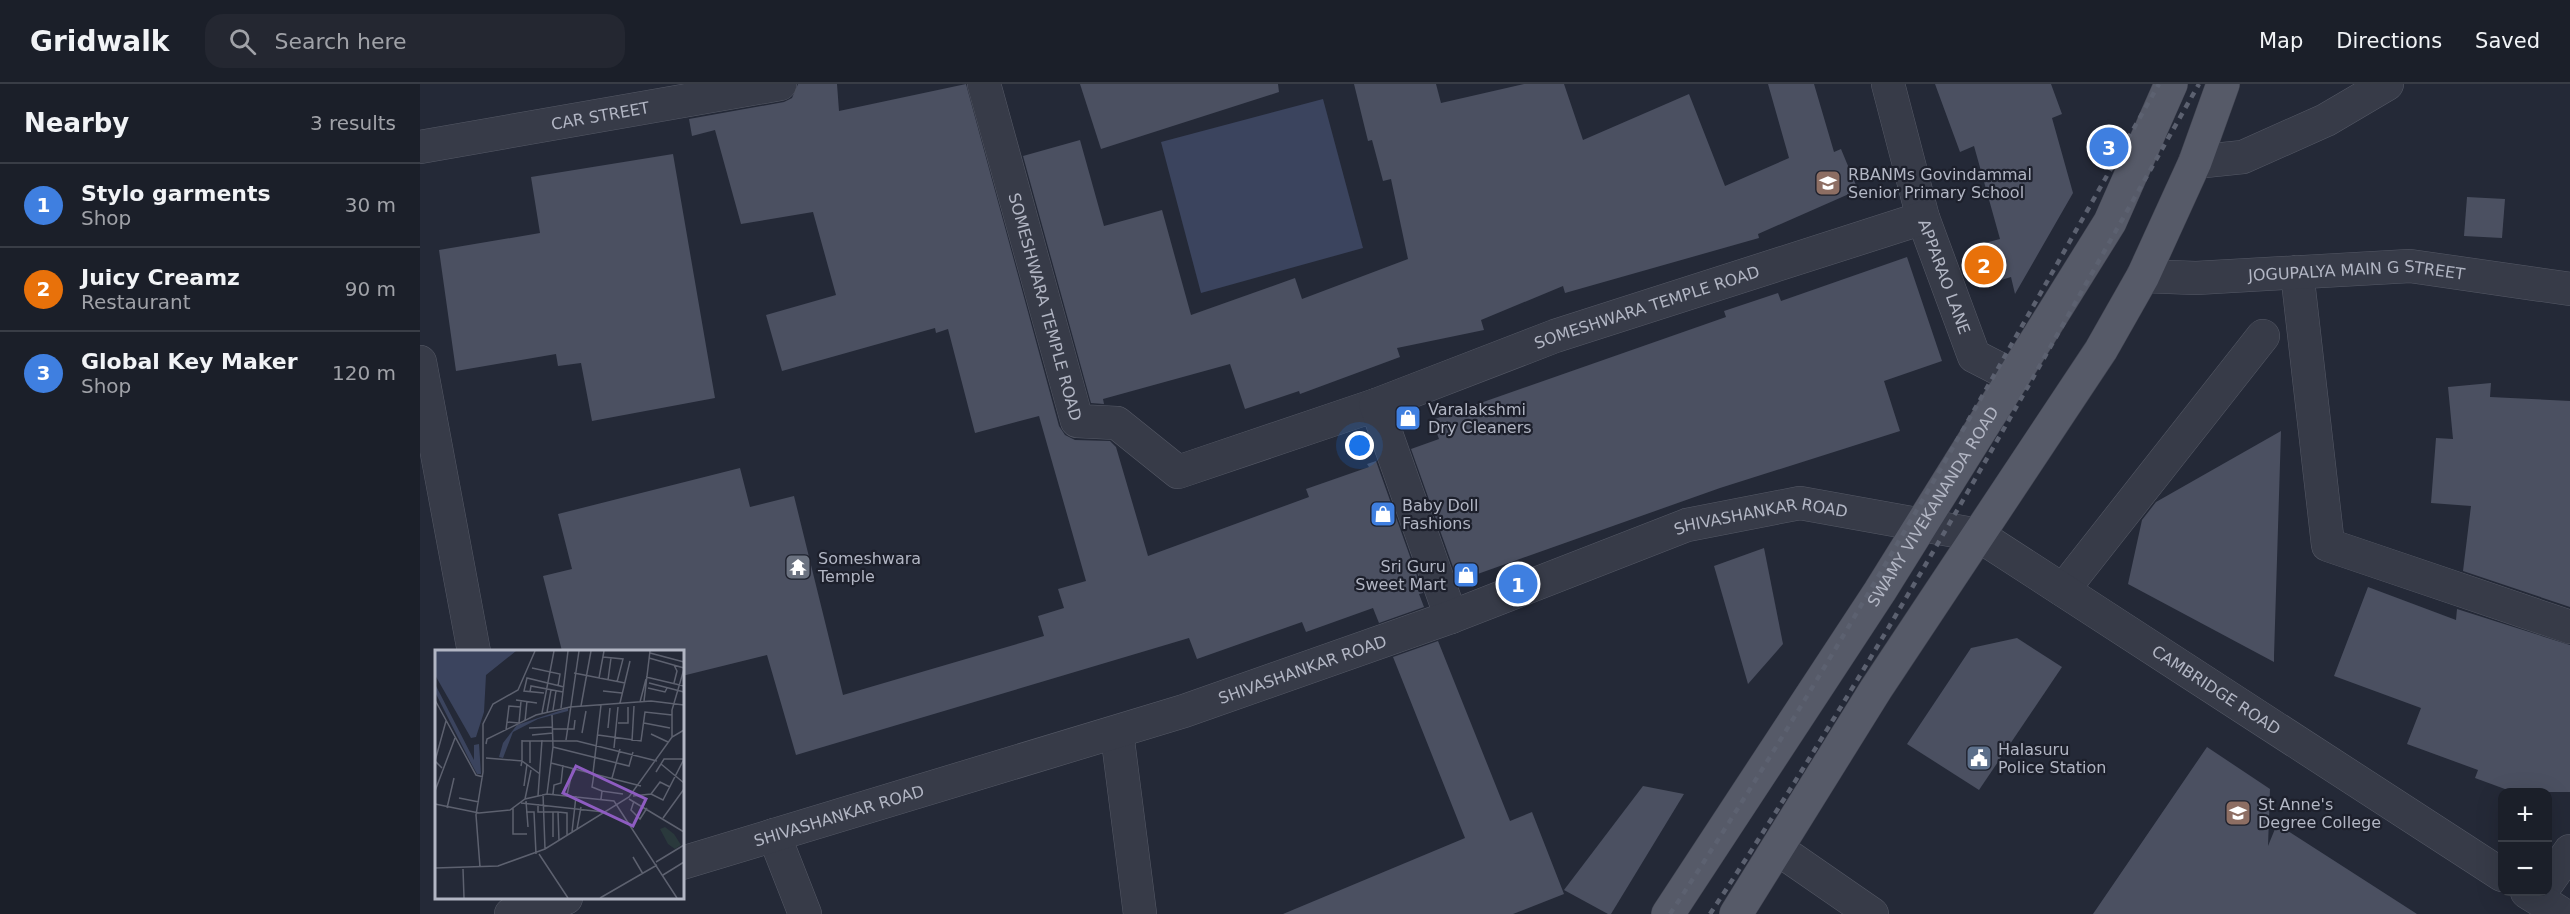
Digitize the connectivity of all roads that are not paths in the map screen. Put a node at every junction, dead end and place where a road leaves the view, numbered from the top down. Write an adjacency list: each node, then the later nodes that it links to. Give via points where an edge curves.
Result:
1 (780, 84): 7 (street, CAR STREET)
2 (984, 84): 16 (street, SOMESHWARA TEMPLE ROAD, via 1077,421 1117,423 1178,472)
3 (1888, 84): 9 (street, APPARAO LANE)
4 (2171, 84): 15 (main road, SWAMY VIVEKANANDA ROAD, via 2110,222)
5 (2223, 84): 8 (main road)
6 (2388, 84): 8 (street, via 2326,120 2243,157)
7 (420, 147)
8 (2195, 162): 11 (main road)
9 (1923, 218): 15 (street, APPARAO LANE, via 1974,356); 16 (street, SOMESHWARA TEMPLE ROAD, via 1555,336)
10 (2297, 272): 11 (street, JOGUPALYA MAIN G STREET, via 2196,278); 12 (street, JOGUPALYA MAIN G STREET, via 2410,266); 21 (street, via 2328,545)
11 (2143, 276): 18 (main road, via 2101,350)
12 (2570, 289)
13 (2263, 336): 19 (street)
14 (420, 362): 22 (street)
15 (2013, 376): 17 (main road, SWAMY VIVEKANANDA ROAD)
16 (1376, 405): 20 (street)
17 (1921, 524): 18 (street, CAMBRIDGE ROAD); 20 (street, SHIVASHANKAR ROAD, via 1800,503 1687,525); 32 (main road, SWAMY VIVEKANANDA ROAD)
18 (1978, 535): 19 (street, CAMBRIDGE ROAD); 25 (main road, via 1876,689)
19 (2063, 590): 28 (street, CAMBRIDGE ROAD)
20 (1451, 617): 23 (street, SHIVASHANKAR ROAD)
21 (2570, 627)
22 (474, 650)
23 (1118, 733): 24 (street, SHIVASHANKAR ROAD); 34 (street)
24 (774, 835): 27 (street, SHIVASHANKAR ROAD); 33 (street)
25 (1778, 849): 35 (main road); 36 (street)
26 (2570, 851): 29 (street)
27 (684, 862)
28 (2498, 872)
29 (2540, 898)
30 (556, 899): 31 (street)
31 (518, 907)
32 (1667, 913)
33 (805, 914)
34 (1140, 914)
35 (1736, 914)
36 (1872, 914)

